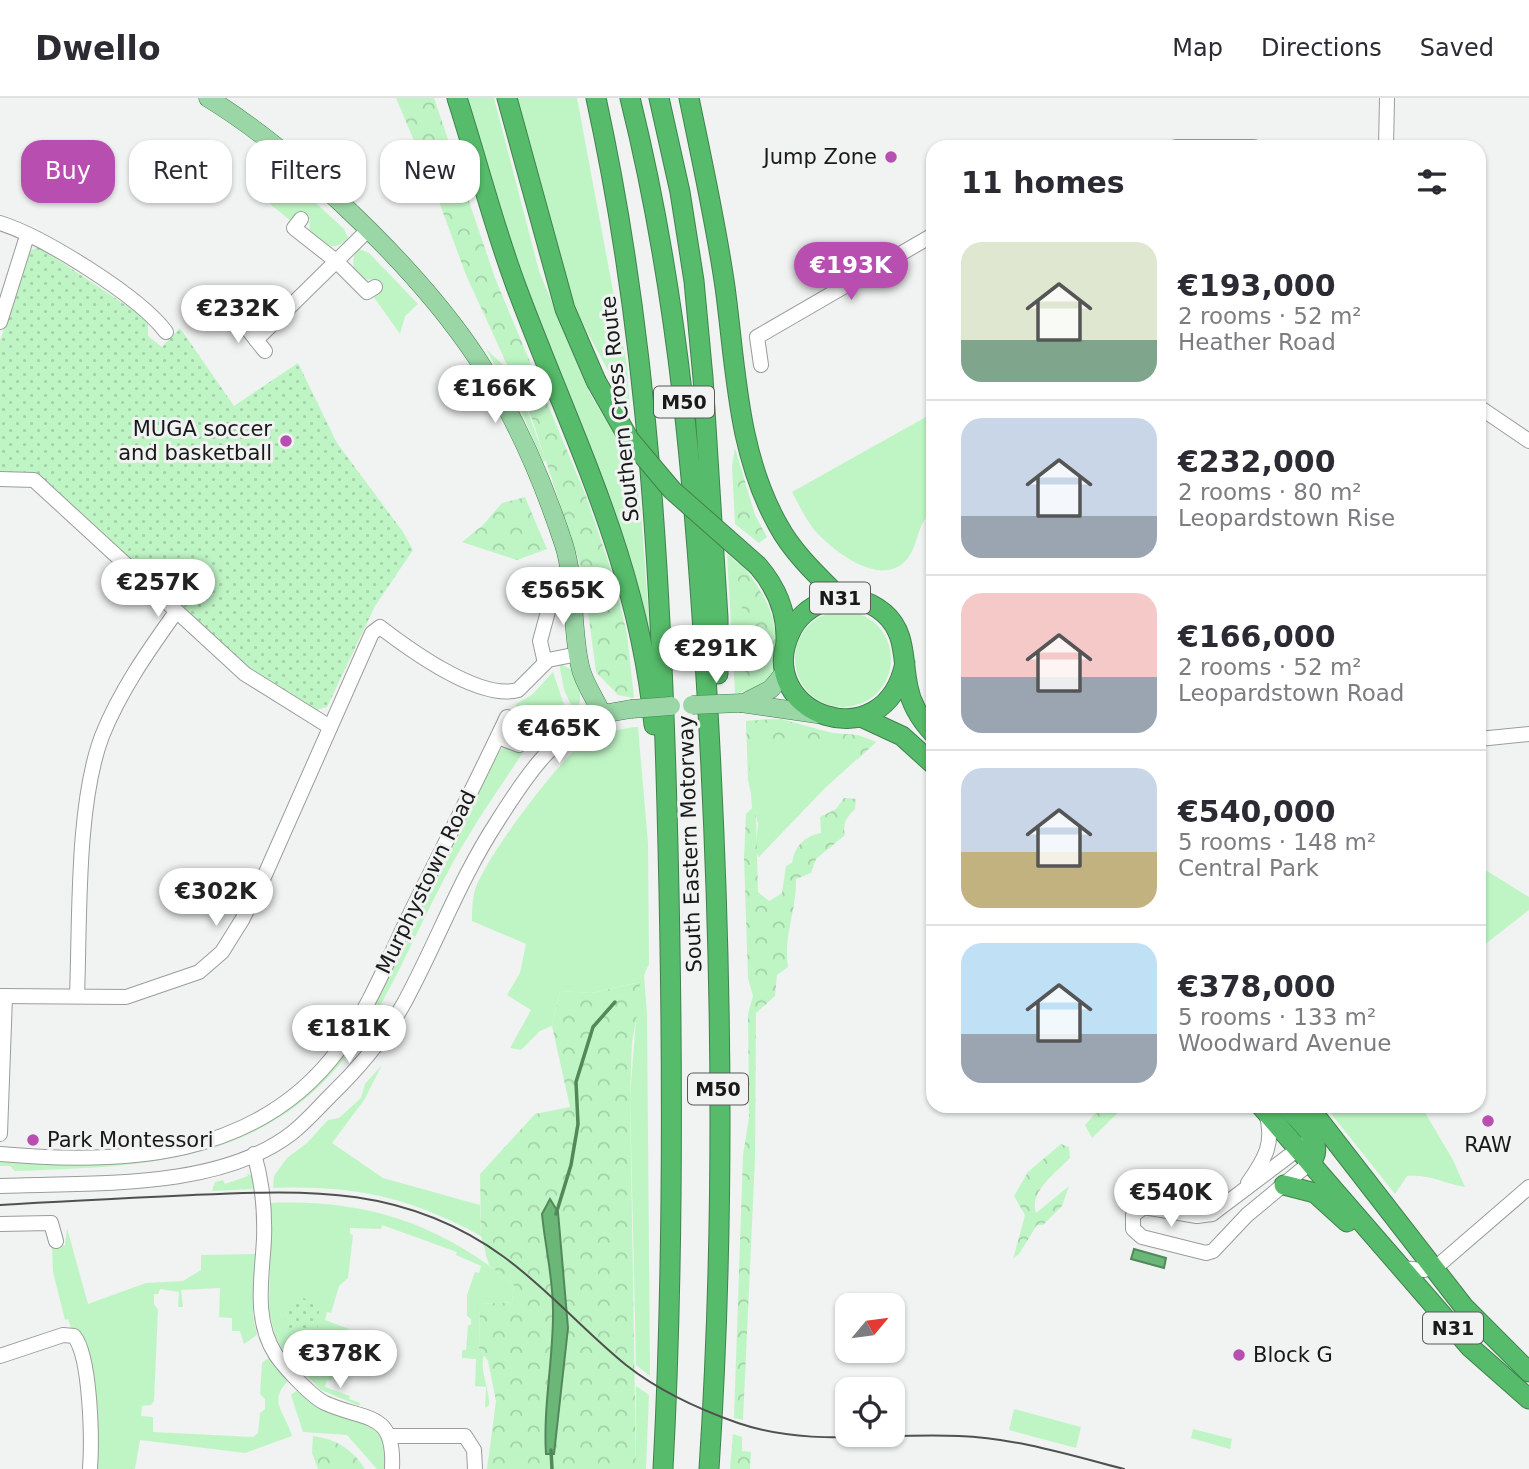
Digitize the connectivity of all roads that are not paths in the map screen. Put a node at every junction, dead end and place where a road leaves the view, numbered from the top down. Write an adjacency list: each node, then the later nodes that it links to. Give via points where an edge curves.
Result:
1 (208, 98): 12 (main road, via 282,151)
2 (457, 98): 44 (highway, via 516,286 627,575 650,689)
3 (507, 98): 27 (highway, bridge, via 565,309 596,381 629,439 672,491 758,566 781,603)
4 (596, 98): 44 (highway, Southern Cross Route / M50, via 630,280 650,451 665,694)
5 (630, 98): 45 (highway, South Eastern Motorway / M50, via 648,170 681,372)
6 (659, 98): 45 (highway, via 686,230 703,379 718,618)
7 (689, 98): 25 (highway, via 725,285 745,442 759,487 779,527)
8 (1387, 98): 9 (street)
9 (1387, 140)
10 (301, 219): 15 (street, via 294,228)
11 (0, 223): 13 (street)
12 (369, 229): 15 (street); 28 (main road, via 452,318 516,422 565,549)
13 (27, 236): 18 (street); 19 (street, via 122,292)
14 (926, 239): 20 (street, via 757,337)
15 (336, 261): 16 (street, via 367,292); 17 (street, via 260,345)
16 (375, 287)
17 (238, 317)
18 (0, 322)
19 (166, 332)
20 (761, 365)
21 (1486, 412): 22 (street)
22 (1529, 441)
23 (0, 479): 26 (street, via 34,480)
24 (553, 593): 29 (street, via 540,641)
25 (840, 598): 27 (highway, N31, via 812,607); 30 (highway, N31, via 863,601 884,613 902,640)
26 (176, 612): 38 (street, via 245,674); 47 (street, via 121,695 102,738 82,862)
27 (786, 642): 31 (highway)
28 (578, 654): 29 (street); 33 (main road)
29 (545, 663): 38 (street, via 524,686 512,692 495,691 458,677 380,627 372,633)
30 (905, 663): 36 (highway, via 889,700); 37 (highway, N31, via 912,700)
31 (785, 672): 32 (main road, via 762,696); 34 (highway, via 796,695)
32 (741, 703): 33 (main road, bridge); 34 (main road)
33 (601, 714): 55 (street, via 552,746 511,799 465,874 386,1034 292,1133)
34 (820, 714): 36 (highway, via 842,720)
35 (507, 717): 40 (street, Murphystown Road)
36 (861, 717): 43 (highway, via 902,736)
37 (926, 722)
38 (330, 727): 47 (street, via 264,877 222,951 199,972 126,997)
39 (1529, 734): 41 (street)
40 (498, 737): 42 (street); 54 (street, Murphystown Road, via 357,1021 307,1084 238,1128 170,1153 104,1158)
41 (1486, 738)
42 (519, 746)
43 (926, 758)
44 (668, 844): 73 (highway, South Eastern Motorway / M50, via 673,1077 670,1349)
45 (718, 869): 74 (highway, South Eastern Motorway / M50, via 718,1237)
46 (2, 996): 47 (street); 52 (street)
47 (77, 996)
48 (1265, 1113): 59 (street, via 1270,1126 1269,1150)
49 (1270, 1113): 53 (highway, N31)
50 (1290, 1113): 53 (highway)
51 (1309, 1113): 53 (highway, N31)
52 (0, 1134)
53 (1312, 1144): 56 (street); 59 (street); 64 (highway, N31); 65 (highway, N31)
54 (0, 1154)
55 (254, 1154): 57 (street, via 198,1173); 69 (street, via 262,1192 260,1310 267,1340 281,1362 320,1401 374,1420)
56 (1283, 1185): 62 (street); 64 (highway, via 1315,1193 1376,1254)
57 (0, 1186)
58 (1529, 1187): 65 (street)
59 (1241, 1193): 60 (street)
60 (1212, 1214): 62 (street); 62 (street, via 1197,1216 1144,1207 1135,1213 1132,1224 1142,1237 1206,1253)
61 (0, 1224): 63 (street, via 51,1223)
62 (1228, 1235)
63 (56, 1241)
64 (1400, 1268): 65 (street); 68 (highway, N31, via 1470,1348)
65 (1434, 1268): 67 (highway, N31, via 1480,1324)
66 (0, 1356): 70 (street, via 69,1335 78,1341 89,1404)
67 (1529, 1372)
68 (1529, 1399)
69 (390, 1436): 71 (street); 72 (street, via 465,1436 474,1450)
70 (90, 1469)
71 (392, 1469)
72 (475, 1469)
73 (663, 1469)
74 (709, 1469)

